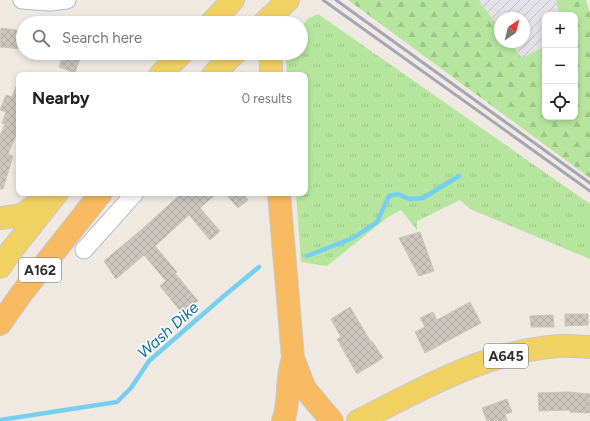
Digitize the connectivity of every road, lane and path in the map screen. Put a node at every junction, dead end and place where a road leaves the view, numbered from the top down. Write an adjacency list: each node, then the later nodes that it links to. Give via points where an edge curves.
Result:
1 (22, 0): 2 (street)
2 (67, 0)
3 (233, 0): 4 (main road)
4 (217, 16)
5 (175, 60): 8 (main road)
6 (228, 60): 9 (main road)
7 (271, 60): 10 (main road)
8 (163, 72)
9 (216, 72)
10 (271, 72)
11 (48, 196): 16 (main road, via 22,215)
12 (55, 196): 18 (main road, A162)
13 (99, 196): 19 (highway, A162)
14 (132, 196): 17 (street)
15 (279, 196): 21 (highway)
16 (0, 218)
17 (84, 250)
18 (0, 267)
19 (0, 324)
20 (590, 347): 26 (main road, A645, via 560,346 516,352 450,374)
21 (293, 358): 22 (highway, via 289,370); 25 (highway, via 304,389)
22 (288, 398): 23 (highway); 24 (highway)
23 (283, 421)
24 (297, 421)
25 (332, 421)
26 (358, 421)

